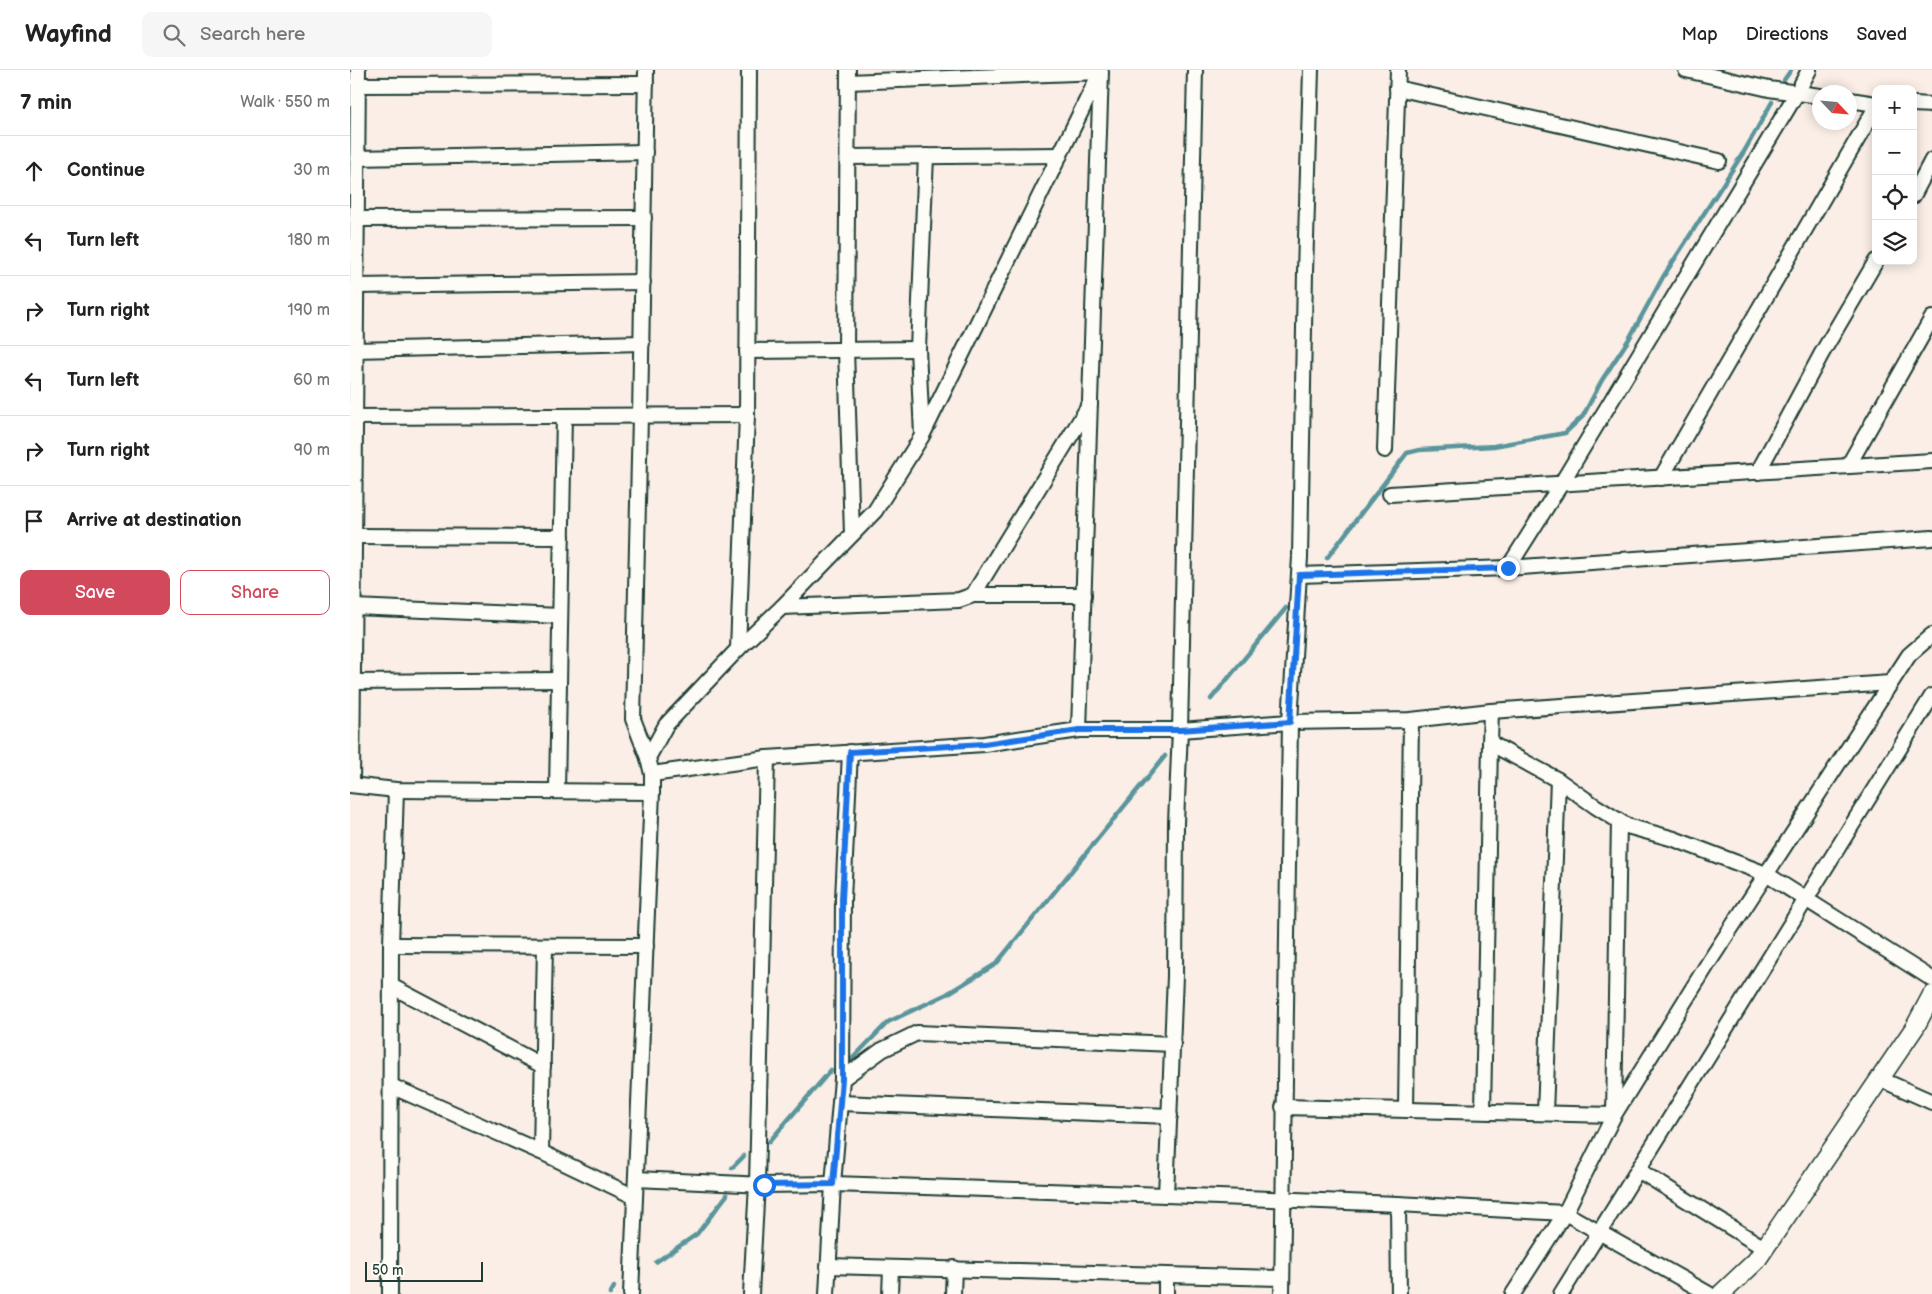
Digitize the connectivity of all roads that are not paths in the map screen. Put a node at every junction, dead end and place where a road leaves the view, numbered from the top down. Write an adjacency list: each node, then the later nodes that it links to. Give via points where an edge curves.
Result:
1 (358, 70): 12 (street)
2 (646, 70): 11 (street)
3 (749, 70): 39 (street)
4 (1195, 70): 74 (street)
5 (1311, 70): 58 (street)
6 (1398, 70): 13 (street)
7 (1686, 70): 14 (street)
8 (1809, 70): 14 (street)
9 (1101, 71): 10 (street); 22 (street); 40 (street)
10 (848, 76): 24 (street)
11 (646, 84): 12 (street); 21 (street)
12 (358, 85): 25 (street)
13 (1397, 88): 27 (street); 46 (street)
14 (1797, 93): 15 (street); 51 (street)
15 (1812, 95)
16 (1857, 101): 17 (street)
17 (1872, 104)
18 (1917, 104): 19 (street)
19 (1932, 105)
20 (1872, 112): 50 (street)
21 (645, 152): 25 (street); 29 (street)
22 (1060, 155): 23 (street); 45 (street)
23 (926, 156): 24 (street); 36 (street)
24 (848, 157): 38 (street)
25 (357, 158): 30 (street)
26 (1932, 160): 28 (street)
27 (1719, 161)
28 (1917, 188)
29 (644, 218): 30 (street); 32 (street)
30 (356, 219): 33 (street)
31 (1874, 265): 49 (street)
32 (643, 282): 33 (street); 35 (street)
33 (356, 286): 37 (street)
34 (1932, 318): 48 (street)
35 (642, 343): 37 (street); 43 (street)
36 (918, 349): 38 (street); 45 (street)
37 (355, 350): 44 (street)
38 (846, 350): 39 (street); 53 (street)
39 (747, 351): 41 (street)
40 (1091, 404): 59 (street); 60 (street)
41 (747, 415): 43 (street); 65 (street)
42 (564, 416): 43 (street); 44 (street); 55 (street)
43 (640, 416): 77 (street, via 633,719)
44 (352, 418): 54 (street)
45 (922, 436): 53 (street, via 875,511)
46 (1385, 450)
47 (1932, 461): 48 (street)
48 (1848, 466): 49 (street)
49 (1758, 472): 50 (street)
50 (1661, 478): 51 (street)
51 (1561, 484): 52 (street); 57 (street)
52 (1390, 494)
53 (852, 534): 62 (street)
54 (354, 536): 55 (street); 61 (street)
55 (562, 537): 63 (street)
56 (1932, 538): 57 (street)
57 (1508, 568): 58 (street)
58 (1299, 575): 72 (street)
59 (973, 595): 60 (street); 62 (street, via 959,600)
60 (1084, 595): 73 (street)
61 (354, 607): 63 (street); 67 (street)
62 (782, 607): 65 (street)
63 (560, 616): 66 (street)
64 (1932, 635): 68 (street, via 1909,655)
65 (738, 649): 77 (street, via 666,725)
66 (559, 680): 67 (street); 83 (street)
67 (353, 682): 81 (street)
68 (1890, 683): 70 (street); 86 (street)
69 (1932, 696): 87 (street)
70 (1491, 711): 71 (street); 75 (street)
71 (1411, 720): 72 (street); 102 (street)
72 (1290, 722): 74 (street); 101 (street)
73 (1079, 730): 74 (street); 76 (street, via 984,744)
74 (1180, 730): 94 (street)
75 (1490, 743): 80 (street); 103 (street)
76 (850, 752): 78 (street); 96 (street, via 842,899)
77 (648, 758): 79 (street)
78 (767, 758): 79 (street); 110 (street)
79 (652, 774): 84 (street)
80 (1558, 780): 85 (street); 104 (street)
81 (351, 785): 82 (street)
82 (396, 790): 83 (street); 88 (street)
83 (557, 790): 84 (street)
84 (652, 792): 90 (street)
85 (1619, 821): 86 (street); 105 (street)
86 (1766, 874): 87 (street); 105 (street)
87 (1807, 899): 91 (street); 108 (street)
88 (391, 945): 89 (street); 92 (street)
89 (545, 946): 90 (street); 95 (street)
90 (646, 946): 109 (street)
91 (1932, 979)
92 (391, 986): 95 (street); 98 (street)
93 (1932, 995): 97 (street, via 1915,1028)
94 (1173, 1044): 96 (street, via 917,1033 882,1050); 106 (street)
95 (543, 1066): 107 (street)
96 (842, 1079): 100 (street)
97 (1880, 1079): 99 (street); 118 (street)
98 (391, 1086): 107 (street); 124 (street)
99 (1932, 1102)
100 (840, 1103): 106 (street); 111 (street)
101 (1283, 1107): 102 (street); 114 (street)
102 (1406, 1110): 103 (street)
103 (1483, 1111): 104 (street)
104 (1545, 1113): 105 (street)
105 (1614, 1115): 116 (street)
106 (1170, 1116): 112 (street)
107 (541, 1152): 113 (street)
108 (1638, 1170): 117 (street); 118 (street)
109 (636, 1179): 110 (street); 113 (street)
110 (757, 1184): 111 (street); 126 (street)
111 (833, 1184): 112 (street); 119 (street)
112 (1166, 1195): 114 (street)
113 (635, 1197): 125 (street)
114 (1282, 1200): 115 (street); 123 (street)
115 (1398, 1204): 116 (street); 132 (street)
116 (1565, 1213): 117 (street); 133 (street)
117 (1599, 1233): 134 (street); 135 (street)
118 (1764, 1248): 136 (street, via 1756,1261)
119 (828, 1266): 120 (street); 127 (street)
120 (891, 1268): 121 (street); 128 (street)
121 (954, 1268): 122 (street); 129 (street)
122 (1166, 1275): 123 (street); 130 (street)
123 (1282, 1278): 131 (street)
124 (390, 1294)
125 (631, 1294)
126 (751, 1294)
127 (827, 1294)
128 (890, 1294)
129 (953, 1294)
130 (1166, 1294)
131 (1282, 1294)
132 (1399, 1294)
133 (1513, 1294)
134 (1560, 1294)
135 (1709, 1294)
136 (1721, 1294)

